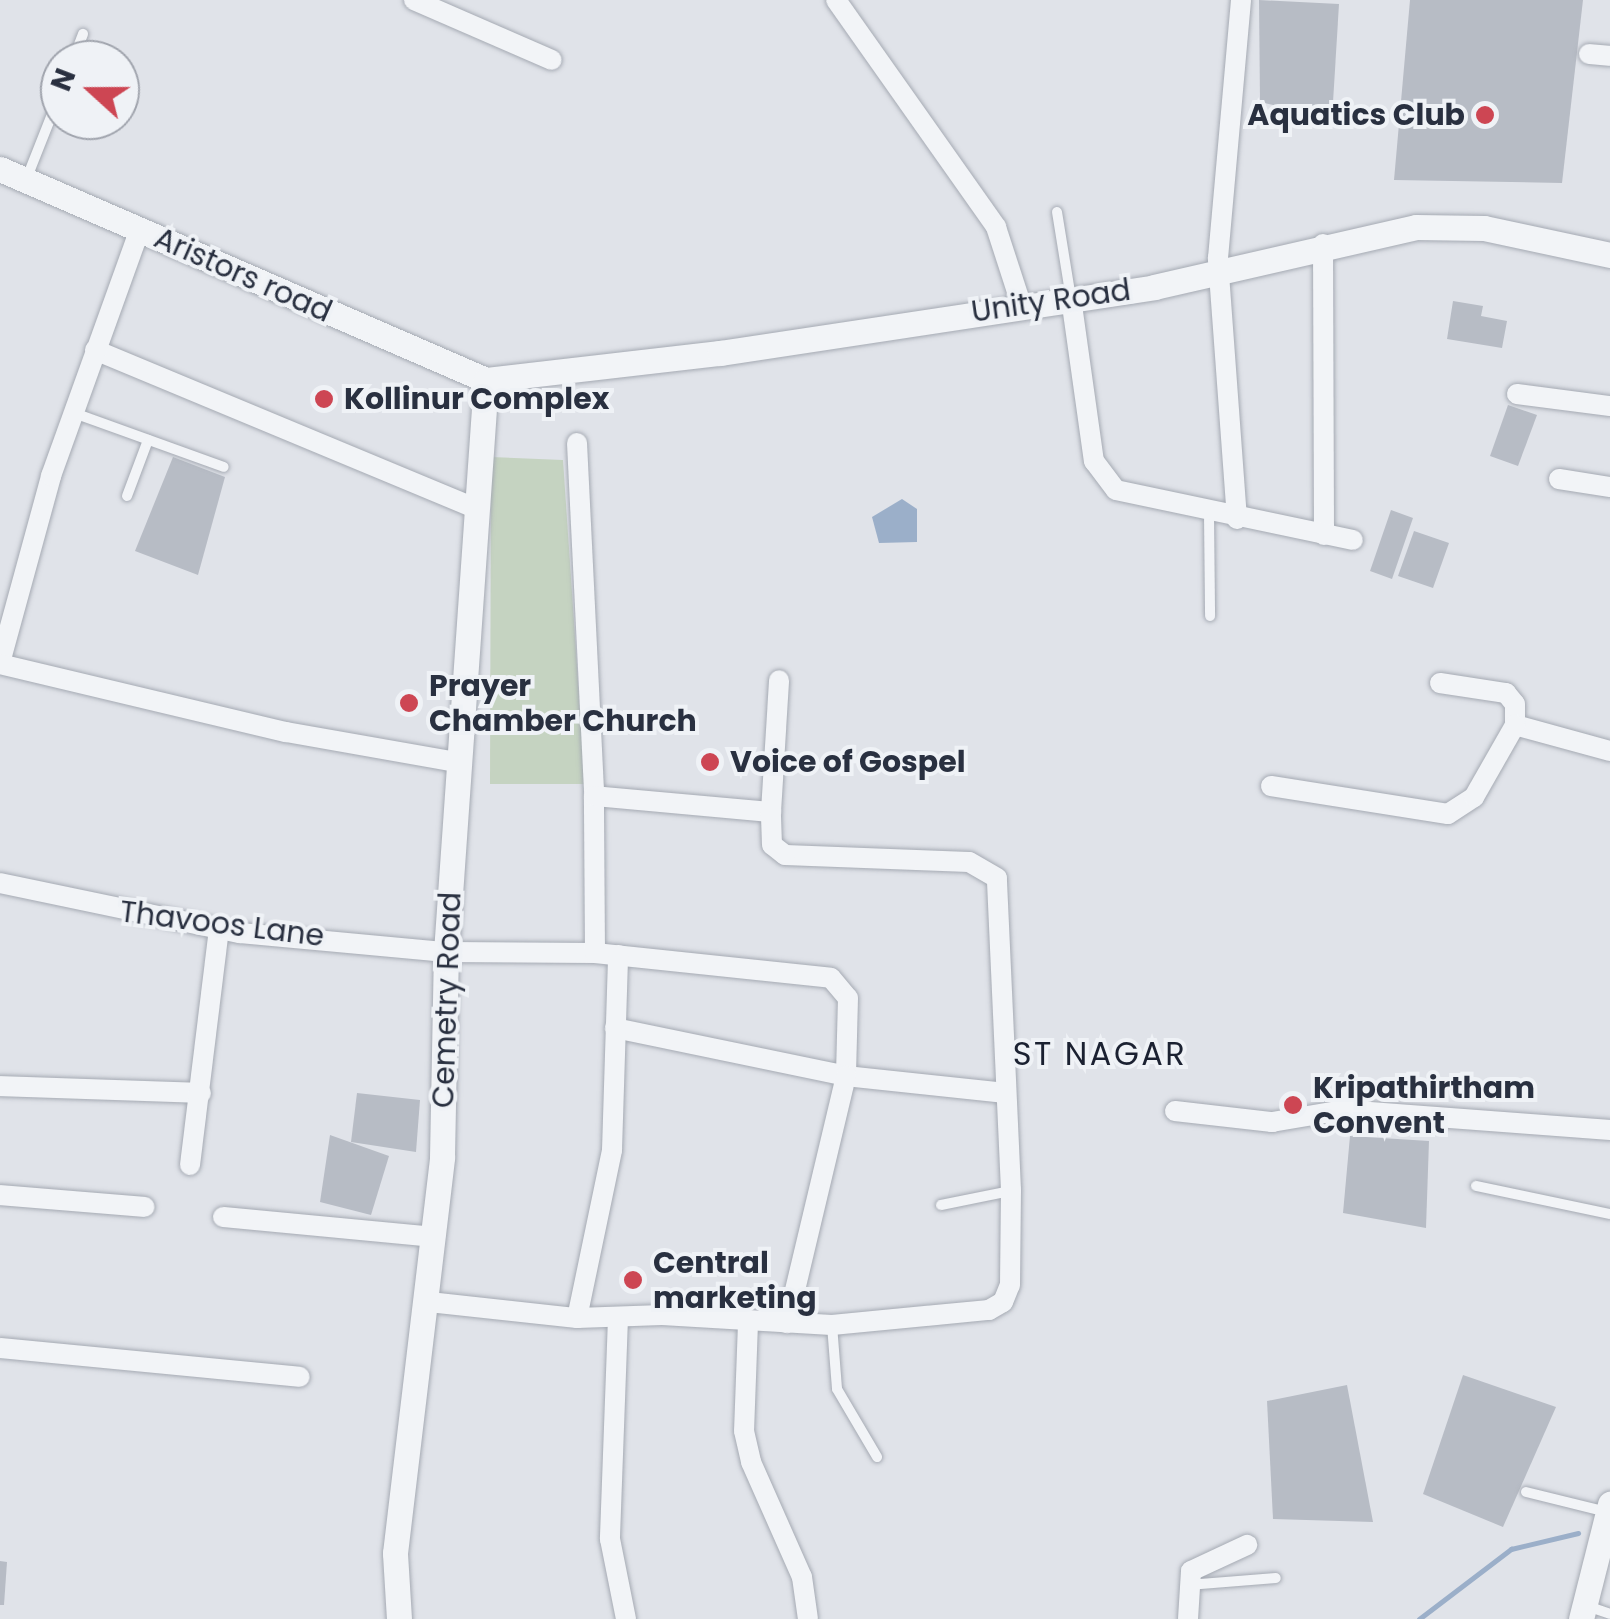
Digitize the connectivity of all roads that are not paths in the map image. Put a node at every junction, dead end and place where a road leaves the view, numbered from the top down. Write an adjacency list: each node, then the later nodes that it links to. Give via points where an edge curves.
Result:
1 (414, 0): 6 (street)
2 (836, 0): 16 (street, via 996,226)
3 (1241, 0): 14 (street)
4 (83, 34): 5 (lane)
5 (81, 40)
6 (552, 60)
7 (42, 140): 9 (lane)
8 (0, 169): 9 (street, Aristors road)
9 (26, 180): 11 (street, Aristors road)
10 (1057, 212): 15 (lane)
11 (140, 229): 17 (street); 18 (street, Aristors road)
12 (1323, 244): 13 (street, Unity Road, via 1416,227 1484,228); 14 (street, Unity Road); 31 (street)
13 (1610, 255)
14 (1220, 275): 15 (street, Unity Road); 30 (street)
15 (1071, 298): 16 (street, Unity Road); 29 (street, via 1100,477 1139,500)
16 (1021, 304): 18 (street, Unity Road, via 720,353)
17 (95, 350): 21 (street); 28 (street)
18 (486, 380): 28 (street, Cemetry Road)
19 (1517, 394): 20 (street)
20 (1610, 406)
21 (74, 413): 22 (lane); 34 (street)
22 (148, 440): 24 (lane); 27 (lane)
23 (577, 442): 41 (street)
24 (224, 467)
25 (1560, 479): 26 (street)
26 (1610, 487)
27 (127, 496)
28 (477, 509): 39 (street, Cemetry Road)
29 (1210, 514): 30 (street); 33 (lane)
30 (1237, 519): 31 (street)
31 (1324, 535): 32 (street)
32 (1353, 540)
33 (1210, 616)
34 (0, 664): 39 (street, via 286,732)
35 (779, 680): 42 (street)
36 (1440, 682): 37 (street, via 1506,693 1515,704)
37 (1516, 725): 38 (street); 40 (street, via 1474,797 1448,814)
38 (1610, 752)
39 (461, 763): 45 (street, Cemetry Road)
40 (1271, 786)
41 (594, 796): 42 (street); 46 (street)
42 (771, 812): 52 (street, via 772,845 785,855 970,862 996,878 1002,892)
43 (0, 883): 44 (street, Thavoos Lane)
44 (219, 930): 45 (street, Thavoos Lane); 51 (street)
45 (446, 952): 46 (street, Thavoos Lane); 63 (street, Cemetry Road)
46 (595, 953): 47 (street, Thavoos Lane)
47 (618, 954): 48 (street); 49 (street, Thavoos Lane, via 831,978 848,998)
48 (615, 1028): 49 (street); 65 (street, via 612,1150)
49 (846, 1076): 52 (street); 68 (street, Thavoos Lane)
50 (0, 1086): 51 (street)
51 (201, 1092): 55 (street)
52 (1006, 1093): 57 (street)
53 (1174, 1111): 54 (street, via 1272,1122 1344,1110)
54 (1610, 1130)
55 (190, 1165)
56 (1476, 1186): 61 (lane)
57 (1011, 1190): 59 (lane); 69 (street, via 1010,1285 1003,1302 990,1310)
58 (0, 1195): 60 (street)
59 (942, 1205)
60 (145, 1207)
61 (1610, 1214)
62 (222, 1217): 63 (street)
63 (435, 1237): 64 (street, Cemetry Road)
64 (429, 1302): 65 (street); 80 (street, Cemetry Road, via 395,1552)
65 (576, 1318): 66 (street)
66 (618, 1318): 67 (street); 81 (street, via 610,1539)
67 (748, 1323): 68 (street); 82 (street, via 744,1431 802,1577)
68 (786, 1323): 69 (street)
69 (832, 1324): 72 (lane, via 837,1389)
70 (0, 1348): 71 (street)
71 (300, 1377)
72 (877, 1458)
73 (1526, 1492): 74 (lane)
74 (1609, 1508): 78 (street)
75 (1247, 1545): 77 (street, via 1200,1564)
76 (1276, 1578): 77 (lane)
77 (1186, 1586): 83 (street)
78 (1583, 1612): 79 (lane)
79 (1610, 1614)
80 (399, 1619)
81 (626, 1619)
82 (808, 1619)
83 (1188, 1619)

